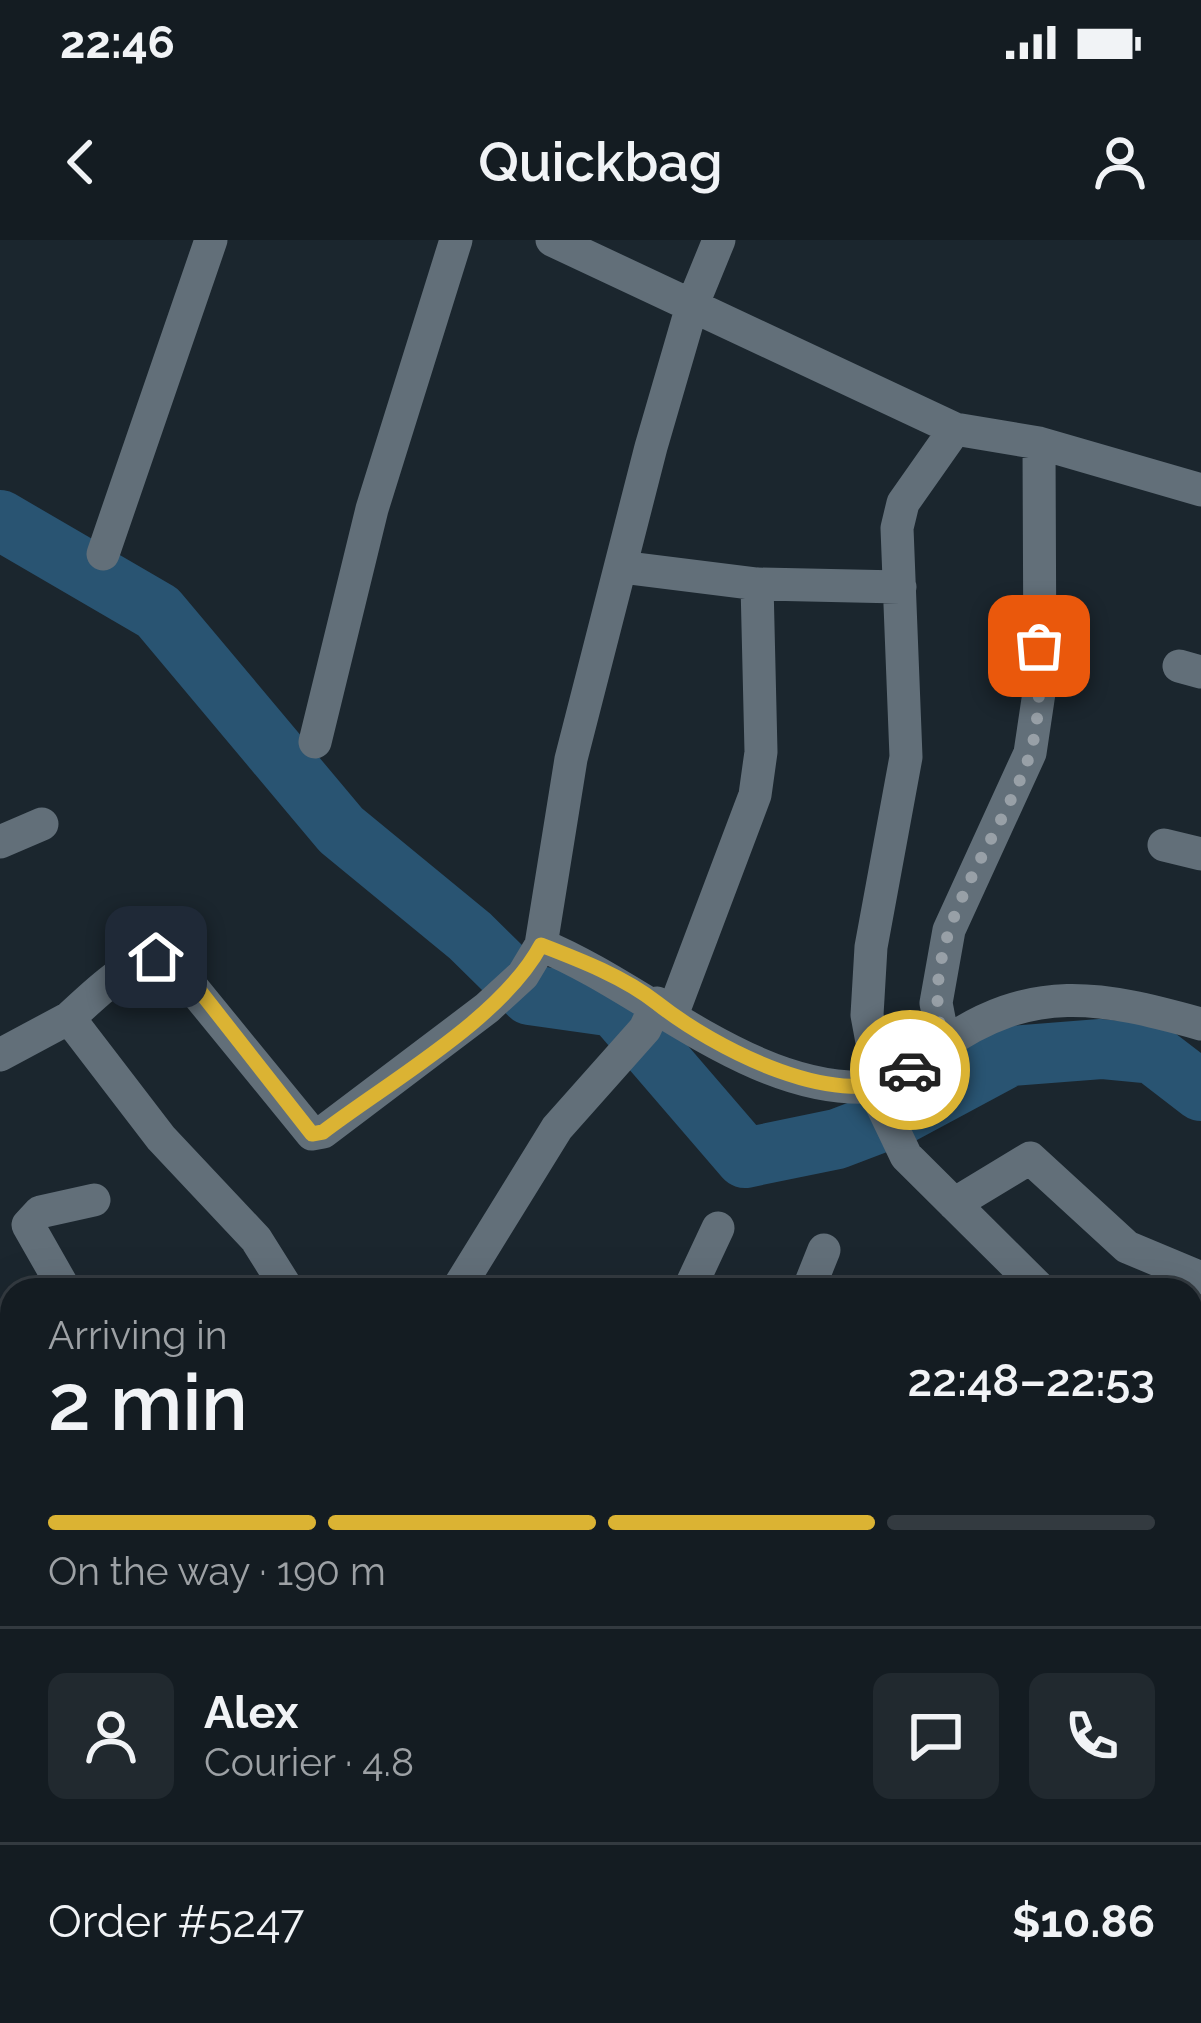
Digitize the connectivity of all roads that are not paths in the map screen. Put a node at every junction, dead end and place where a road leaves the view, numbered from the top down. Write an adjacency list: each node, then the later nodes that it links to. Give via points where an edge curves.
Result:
1 (212, 240): 9 (street)
2 (456, 240): 13 (street, via 371,508)
3 (552, 240): 5 (street)
4 (719, 240): 5 (street)
5 (692, 306): 6 (street); 10 (street)
6 (955, 429): 7 (street); 12 (street, via 902,503)
7 (1039, 443): 8 (street); 22 (street, via 1034,730 949,930 936,1003)
8 (1201, 490)
9 (103, 554)
10 (621, 567): 11 (street); 18 (street, via 571,759)
11 (757, 584): 12 (street); 21 (street, via 755,795)
12 (900, 587): 24 (street, via 905,757 867,1015)
13 (315, 742)
14 (42, 824): 15 (street)
15 (0, 842)
16 (1164, 845): 17 (street)
17 (1201, 854)
18 (541, 945): 19 (street, via 487,1008 312,1134 169,959 156,957 110,981); 21 (street)
19 (69, 1018): 23 (street); 30 (street)
20 (1201, 1024): 22 (street, via 1130,1004 1054,997 1001,1012)
21 (650, 1025): 24 (street, via 772,1067); 31 (street, via 557,1128)
22 (944, 1044): 24 (street)
23 (0, 1055)
24 (882, 1092): 26 (street, via 906,1156)
25 (94, 1200): 29 (street, via 40,1212 28,1225)
26 (954, 1204): 34 (street); 35 (street, via 1030,1158 1127,1247)
27 (718, 1228): 32 (street)
28 (824, 1250): 33 (street)
29 (58, 1278)
30 (280, 1278)
31 (464, 1278)
32 (695, 1278)
33 (813, 1278)
34 (1029, 1278)
35 (1201, 1278)

